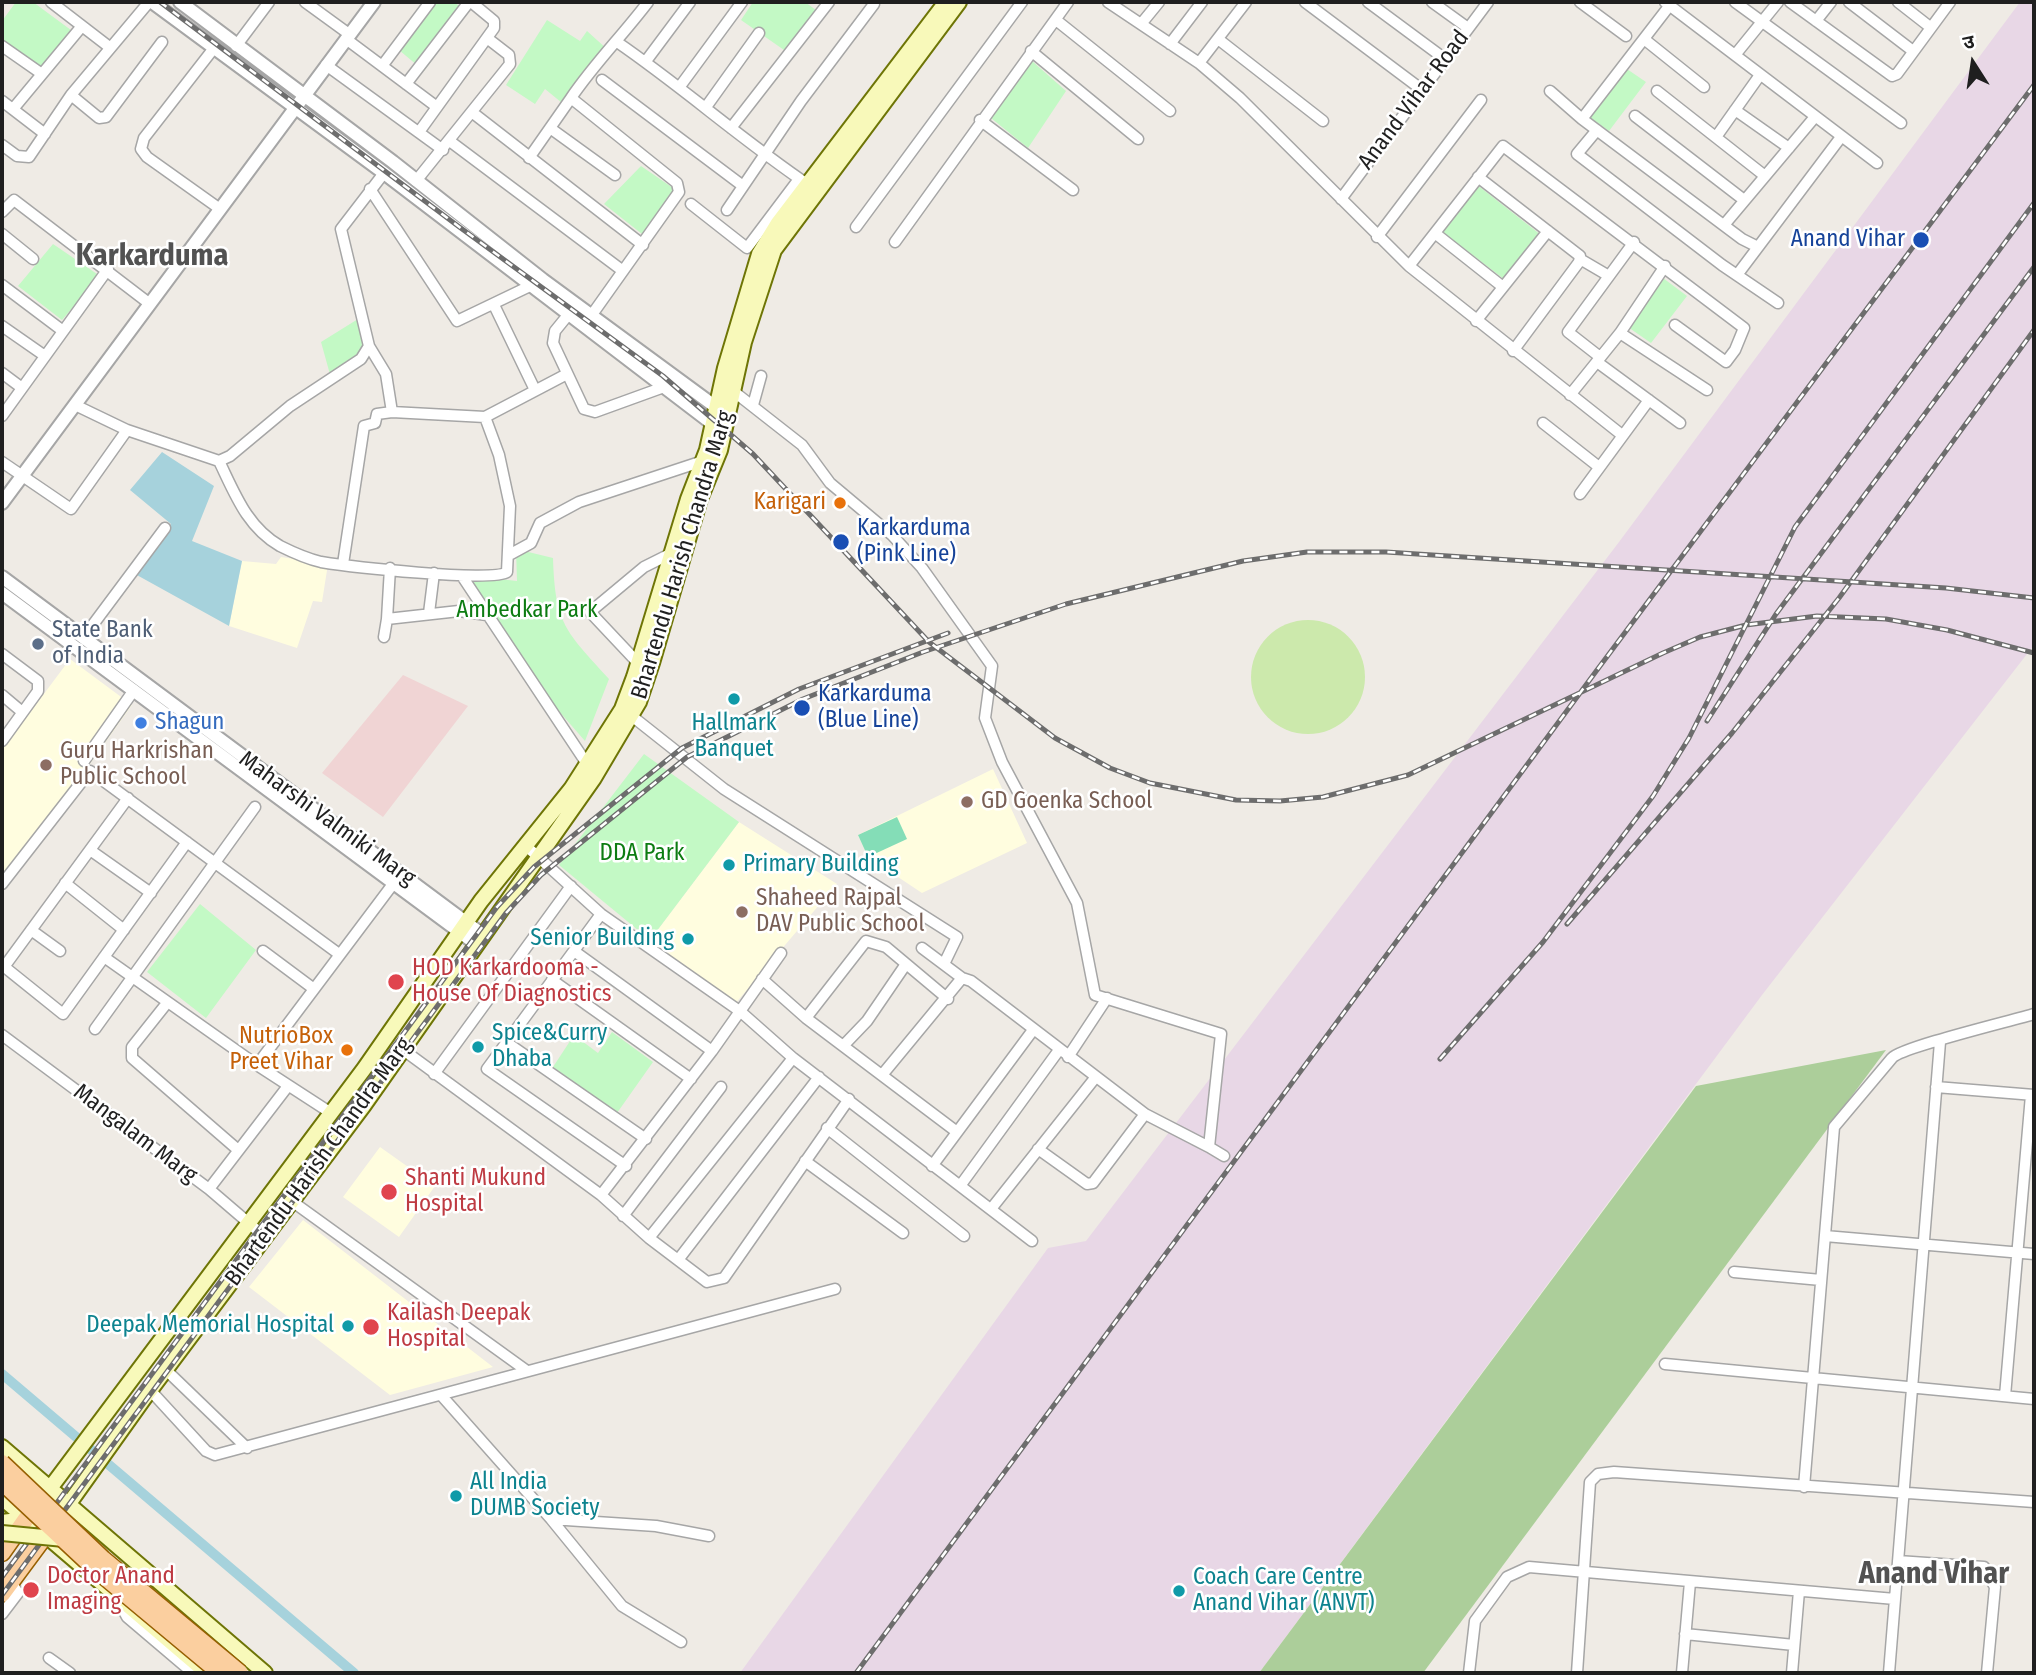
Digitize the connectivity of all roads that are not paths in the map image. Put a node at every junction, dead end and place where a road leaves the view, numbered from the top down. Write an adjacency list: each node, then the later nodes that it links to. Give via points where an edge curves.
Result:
1 (51, 2): 39 (street)
2 (150, 2): 52 (street); 54 (street)
3 (180, 2): 53 (street)
4 (269, 2): 53 (street)
5 (305, 2): 43 (street)
6 (374, 2): 43 (street)
7 (430, 2): 62 (street)
8 (470, 2): 45 (street, via 494,21); 66 (street)
9 (648, 2): 49 (street)
10 (690, 2): 59 (street)
11 (742, 2): 67 (street)
12 (829, 2): 91 (street)
13 (946, 2): 109 (main road, Bhartendu Harish Chandra Marg)
14 (959, 2): 109 (main road, Bhartendu Harish Chandra Marg)
15 (1022, 2): 120 (street)
16 (1068, 2): 35 (street)
17 (1108, 2): 38 (street)
18 (1159, 2): 38 (street)
19 (1202, 2): 50 (street)
20 (1246, 2): 47 (street)
21 (1305, 2): 69 (street)
22 (1368, 2): 58 (street)
23 (1432, 2): 41 (street)
24 (1488, 2): 41 (street, Anand Vihar Road)
25 (1580, 2): 44 (street)
26 (1735, 2): 37 (street)
27 (1777, 2): 37 (street)
28 (1790, 2): 36 (street)
29 (1831, 2): 36 (street)
30 (1849, 2): 56 (street)
31 (1898, 2): 40 (street)
32 (1950, 2): 40 (street)
33 (874, 4): 101 (street)
34 (1667, 4): 46 (street); 57 (street)
35 (1056, 20): 55 (street); 82 (street)
36 (1816, 21): 56 (street, via 1889,75 1897,74)
37 (1761, 22): 57 (street); 89 (street)
38 (1141, 24): 50 (street)
39 (82, 26): 52 (street); 63 (street)
40 (1930, 27): 56 (street)
41 (1468, 28): 58 (street, Anand Vihar Road)
42 (759, 33): 79 (street)
43 (348, 36): 61 (street); 62 (street)
44 (1626, 36)
45 (487, 38): 78 (street); 83 (street, via 511,61)
46 (1644, 38): 68 (street); 86 (street)
47 (1217, 39): 60 (street); 88 (street)
48 (162, 42): 72 (street, via 106,117 99,118)
49 (617, 42): 59 (street); 74 (street)
50 (1170, 44): 60 (street)
51 (2, 46): 63 (street)
52 (108, 46): 72 (street)
53 (236, 46): 73 (street)
54 (214, 48): 77 (street); 116 (street, via 144,138 141,149)
55 (1031, 51): 87 (street); 97 (street)
56 (1913, 51)
57 (1735, 55): 64 (street)
58 (1445, 59): 69 (street, Anand Vihar Road)
59 (646, 61): 67 (street)
60 (1199, 63): 113 (street, via 1260,116)
61 (326, 65): 73 (street); 93 (street)
62 (382, 66): 66 (street)
63 (42, 74): 80 (street)
64 (1760, 75): 81 (street); 85 (street)
65 (602, 80): 110 (street)
66 (406, 84): 78 (street)
67 (681, 85): 79 (street)
68 (1704, 87)
69 (1421, 89): 113 (street, Anand Vihar Road)
70 (1550, 91): 86 (street)
71 (1657, 91): 95 (street)
72 (71, 95): 94 (street)
73 (302, 96): 77 (street); 108 (street)
74 (571, 98): 90 (street); 127 (street, via 677,183 679,192)
75 (1481, 100): 124 (street)
76 (2, 101): 80 (street)
77 (294, 107): 104 (street); 116 (street)
78 (437, 107): 93 (street)
79 (706, 107): 91 (street)
80 (13, 109): 94 (street)
81 (1735, 110): 95 (street); 100 (street)
82 (1170, 111)
83 (473, 113): 99 (street); 102 (street)
84 (1635, 116): 114 (street)
85 (1814, 118): 96 (street); 100 (street)
86 (1582, 119): 92 (street)
87 (980, 120): 112 (street); 125 (street)
88 (1323, 121)
89 (1901, 122)
90 (550, 128): 102 (street); 105 (street)
91 (731, 128): 101 (street)
92 (1597, 130): 119 (street); 135 (street, via 1577,154)
93 (419, 132): 99 (street)
94 (45, 134): 98 (street, via 24,159)
95 (1716, 136): 106 (street)
96 (1841, 137): 103 (street); 128 (street)
97 (1138, 139)
98 (2, 145)
99 (447, 146): 108 (street); 134 (street)
100 (1789, 148): 106 (street)
101 (764, 156): 109 (street); 110 (street)
102 (528, 158): 127 (street)
103 (1877, 163)
104 (384, 173): 111 (street); 138 (street)
105 (615, 175)
106 (1765, 176): 114 (street)
107 (1478, 177): 121 (street); 123 (street); 126 (street, via 1503,146)
108 (416, 181): 144 (street)
109 (808, 185): 115 (street, via 747,248); 158 (main road, Bhartendu Harish Chandra Marg, via 765,270)
110 (743, 186): 117 (street)
111 (370, 189): 142 (street, via 454,320 463,321); 150 (street, via 345,222 341,237)
112 (1073, 190)
113 (1341, 199): 124 (street)
114 (1744, 200): 119 (street)
115 (691, 204)
116 (220, 209): 141 (street)
117 (727, 210)
118 (2, 212): 133 (street, via 15,200)
119 (1724, 225): 128 (street)
120 (856, 227)
121 (1548, 230): 130 (street); 139 (street)
122 (2, 234): 129 (street)
123 (1436, 234): 131 (street); 139 (street)
124 (1377, 237): 131 (street)
125 (895, 242)
126 (1634, 242): 132 (street); 136 (street)
127 (643, 245): 134 (street)
128 (1758, 247): 135 (street)
129 (33, 259)
130 (1580, 259): 136 (street); 151 (street)
131 (1409, 266): 145 (street)
132 (1665, 266): 146 (street, via 1744,328 1726,362); 149 (street)
133 (108, 269): 141 (street); 148 (street)
134 (623, 271): 144 (street)
135 (1737, 275): 140 (street)
136 (1609, 276): 153 (street, via 1568,332)
137 (2, 285): 148 (street)
138 (530, 286): 142 (street); 143 (street)
139 (1503, 287): 145 (street)
140 (1779, 303)
141 (150, 304): 164 (street)
142 (494, 305): 160 (street)
143 (568, 315): 155 (street, via 553,337); 157 (street)
144 (591, 316): 166 (street)
145 (1476, 321): 151 (street)
146 (1675, 325)
147 (2, 326): 152 (street)
148 (63, 331): 152 (street)
149 (1620, 333): 153 (street); 161 (street)
150 (369, 346): 167 (street, via 386,374); 175 (street, via 360,359)
151 (1513, 351): 162 (street)
152 (45, 356): 159 (street)
153 (1598, 360): 162 (street); 163 (street)
154 (2, 373): 159 (street)
155 (567, 374): 157 (street, via 584,410 592,412); 160 (street)
156 (761, 376): 165 (street)
157 (664, 387): 172 (street)
158 (728, 387): 165 (street); 166 (main road, Bhartendu Harish Chandra Marg)
159 (22, 388): 168 (street)
160 (536, 390): 169 (street)
161 (1707, 390)
162 (1570, 395): 174 (street)
163 (1649, 400): 171 (street); 174 (street)
164 (75, 405): 173 (street); 179 (street)
165 (753, 405): 237 (street, via 802,445 830,483 900,543 992,666 985,718 1002,762 1077,903 1095,995)
166 (722, 411): 172 (main road, Bhartendu Harish Chandra Marg)
167 (392, 412): 169 (street); 185 (street, via 377,414 375,423 364,426)
168 (2, 416)
169 (485, 417): 184 (street, via 510,506)
170 (1544, 423): 178 (street)
171 (1679, 424)
172 (718, 429): 176 (main road, Bhartendu Harish Chandra Marg); 201 (main road, Bhartendu Harish Chandra Marg, via 720,450 700,499 652,663)
173 (127, 430): 175 (street); 179 (street, via 72,509)
174 (1622, 435): 178 (street)
175 (219, 461): 185 (street, via 248,520 263,533 318,561)
176 (703, 461): 183 (main road, Bhartendu Harish Chandra Marg); 184 (street, via 579,502 540,523 531,543)
177 (2, 462): 179 (street)
178 (1600, 467): 180 (street)
179 (22, 477): 181 (street)
180 (1580, 494)
181 (2, 503)
182 (165, 528): 195 (street)
183 (671, 553): 197 (main road, Bhartendu Harish Chandra Marg); 197 (street, via 644,567 590,612)
184 (509, 555): 188 (street, via 507,572 501,576)
185 (343, 564): 186 (street)
186 (390, 568): 187 (street); 193 (street)
187 (434, 573): 188 (street); 191 (street)
188 (462, 576): 192 (street)
189 (2, 578): 195 (street, Maharshi Valmiki Marg)
190 (2, 593): 198 (street, Maharshi Valmiki Marg)
191 (429, 613): 192 (street); 193 (street)
192 (486, 615): 204 (street)
193 (387, 619): 194 (street)
194 (384, 637)
195 (83, 638): 218 (street, Maharshi Valmiki Marg)
196 (2, 654): 200 (street, via 38,681 38,691)
197 (638, 663): 201 (main road, Bhartendu Harish Chandra Marg)
198 (134, 690): 203 (street); 214 (street, Maharshi Valmiki Marg)
199 (2, 695): 200 (street)
200 (21, 710): 202 (street)
201 (626, 712): 204 (main road, Bhartendu Harish Chandra Marg); 210 (main road, Bhartendu Harish Chandra Marg, via 594,778); 230 (street, via 724,789 957,937)
202 (2, 739)
203 (84, 761)
204 (587, 764): 208 (main road, Bhartendu Harish Chandra Marg)
205 (128, 798): 207 (street); 209 (street); 213 (street, via 90,771)
206 (255, 807): 211 (street)
207 (187, 842): 211 (street); 216 (street)
208 (525, 845): 210 (street); 218 (main road, Bhartendu Harish Chandra Marg)
209 (90, 850): 212 (street); 216 (street)
210 (539, 855): 215 (street); 221 (main road, Bhartendu Harish Chandra Marg)
211 (213, 862): 227 (street); 232 (street)
212 (65, 883): 219 (street); 220 (street)
213 (2, 884)
214 (393, 884): 218 (street, Maharshi Valmiki Marg); 227 (street)
215 (571, 886): 217 (street); 255 (street)
216 (151, 892): 220 (street)
217 (601, 914): 225 (street); 240 (street)
218 (463, 926): 221 (street, Maharshi Valmiki Marg); 265 (main road, Bhartendu Harish Chandra Marg)
219 (31, 930): 223 (street); 231 (street)
220 (124, 930): 228 (street)
221 (480, 940): 249 (main road, Bhartendu Harish Chandra Marg)
222 (922, 948): 230 (street)
223 (60, 951)
224 (263, 951): 236 (street)
225 (574, 951): 235 (street); 251 (street)
226 (781, 953): 234 (street)
227 (340, 954): 236 (street)
228 (104, 957): 231 (street, via 63,1014); 232 (street)
229 (906, 964): 238 (street); 242 (street, via 886,947 866,942); 248 (street, via 867,1021)
230 (944, 964): 233 (street)
231 (3, 966)
232 (133, 978): 239 (street); 243 (street)
233 (962, 978): 238 (street); 244 (street)
234 (762, 979): 240 (street); 242 (street)
235 (552, 980): 246 (street); 259 (street)
236 (314, 989): 254 (street)
237 (1107, 998): 252 (street); 270 (street, via 1221,1034)
238 (948, 999): 256 (street)
239 (167, 1003): 254 (street); 271 (street, via 132,1047 132,1058)
240 (741, 1012): 251 (street); 253 (street)
241 (2034, 1014): 247 (street)
242 (806, 1018): 248 (street)
243 (95, 1029)
244 (1033, 1030): 250 (street); 268 (street)
245 (2, 1035): 278 (street, Mangalam Marg)
246 (506, 1042): 269 (street); 275 (street, via 488,1071)
247 (1940, 1042): 262 (street); 286 (street, via 1897,1053 1834,1127)
248 (843, 1046): 256 (street)
249 (402, 1049): 255 (street); 280 (main road, Bhartendu Harish Chandra Marg)
250 (1059, 1050): 252 (street); 277 (street)
251 (712, 1051): 259 (street)
252 (1068, 1057): 258 (street)
253 (793, 1058): 257 (street); 288 (street)
254 (257, 1065): 260 (street)
255 (434, 1074): 279 (street)
256 (882, 1075): 268 (street)
257 (819, 1077): 264 (street); 293 (street)
258 (1095, 1078): 266 (street); 272 (street)
259 (691, 1079): 269 (street)
260 (288, 1086): 265 (street); 271 (street)
261 (721, 1087): 282 (street)
262 (1936, 1087): 263 (street); 290 (street)
263 (2033, 1095): 291 (street)
264 (849, 1099): 267 (street); 276 (street)
265 (331, 1113): 283 (main road, Bhartendu Harish Chandra Marg)
266 (1145, 1114): 270 (street); 272 (street, via 1090,1184)
267 (827, 1128): 274 (street); 285 (street)
268 (957, 1132): 276 (street)
269 (646, 1139): 275 (street)
270 (1209, 1147): 273 (street)
271 (237, 1149): 278 (street)
272 (1038, 1149): 281 (street)
273 (1224, 1156)
274 (805, 1161): 284 (street); 293 (street, via 724,1278 707,1282)
275 (626, 1166): 279 (street)
276 (932, 1166): 277 (street)
277 (960, 1186): 281 (street)
278 (209, 1189): 283 (street, Mangalam Marg)
279 (601, 1195): 282 (street)
280 (293, 1202): 287 (main road, Bhartendu Harish Chandra Marg); 299 (street)
281 (991, 1209): 289 (street)
282 (623, 1216): 288 (street)
283 (248, 1224): 287 (street, Mangalam Marg); 311 (main road, Bhartendu Harish Chandra Marg)
284 (903, 1233)
285 (964, 1236)
286 (1825, 1236): 290 (street); 295 (street)
287 (265, 1237): 298 (main road, Bhartendu Harish Chandra Marg)
288 (649, 1238): 293 (street)
289 (1032, 1241)
290 (1924, 1244): 291 (street); 301 (street)
291 (2017, 1252): 292 (street); 304 (street)
292 (2034, 1254)
293 (678, 1260)
294 (1734, 1272): 295 (street)
295 (1821, 1280): 300 (street)
296 (835, 1289): 299 (street)
297 (1665, 1364): 300 (street)
298 (165, 1369): 302 (main road, Bhartendu Harish Chandra Marg); 307 (street)
299 (527, 1371): 303 (street)
300 (1813, 1378): 301 (street); 310 (street)
301 (1912, 1387): 304 (street); 312 (street)
302 (147, 1394): 307 (street, via 209,1454); 315 (main road, Bhartendu Harish Chandra Marg)
303 (441, 1395): 307 (street); 317 (street)
304 (2005, 1396): 305 (street)
305 (2034, 1399)
306 (2, 1447): 311 (main road)
307 (247, 1447)
308 (2, 1463): 340 (main road, bridge, via 103,1559)
309 (2, 1482): 322 (main road, bridge)
310 (1804, 1487): 312 (street); 325 (street, via 1598,1474 1590,1482)
311 (51, 1489): 315 (main road); 316 (main road)
312 (1903, 1494): 314 (street); 324 (street)
313 (2, 1498): 316 (main road)
314 (2034, 1502)
315 (70, 1505): 319 (main road); 341 (main road)
316 (26, 1519): 318 (main road); 319 (main road); 321 (main road)
317 (551, 1519): 320 (street, via 656,1526); 333 (street, via 622,1606)
318 (2, 1522)
319 (45, 1536): 327 (main road); 329 (main road)
320 (709, 1536)
321 (5, 1537): 322 (main road, bridge); 323 (main road)
322 (64, 1539): 339 (main road, bridge)
323 (2, 1553)
324 (1898, 1561): 330 (street); 347 (street, via 1984,1567 1992,1576 1995,1587)
325 (1584, 1573): 326 (street); 342 (street, via 1529,1567 1507,1577 1475,1622); 343 (street)
326 (1690, 1582): 328 (street); 332 (street)
327 (7, 1588): 331 (street, via 18,1593)
328 (1799, 1591): 330 (street); 334 (street)
329 (117, 1599): 337 (street, via 127,1617); 338 (main road)
330 (1895, 1599): 346 (street)
331 (2, 1614)
332 (1685, 1634): 334 (street); 344 (street)
333 (681, 1642)
334 (1794, 1645): 345 (street)
335 (49, 1658): 336 (street)
336 (67, 1672)
337 (193, 1673)
338 (207, 1673)
339 (220, 1673)
340 (240, 1673)
341 (265, 1673)
342 (1469, 1673)
343 (1577, 1673)
344 (1682, 1673)
345 (1792, 1673)
346 (1889, 1673)
347 (1987, 1673)

